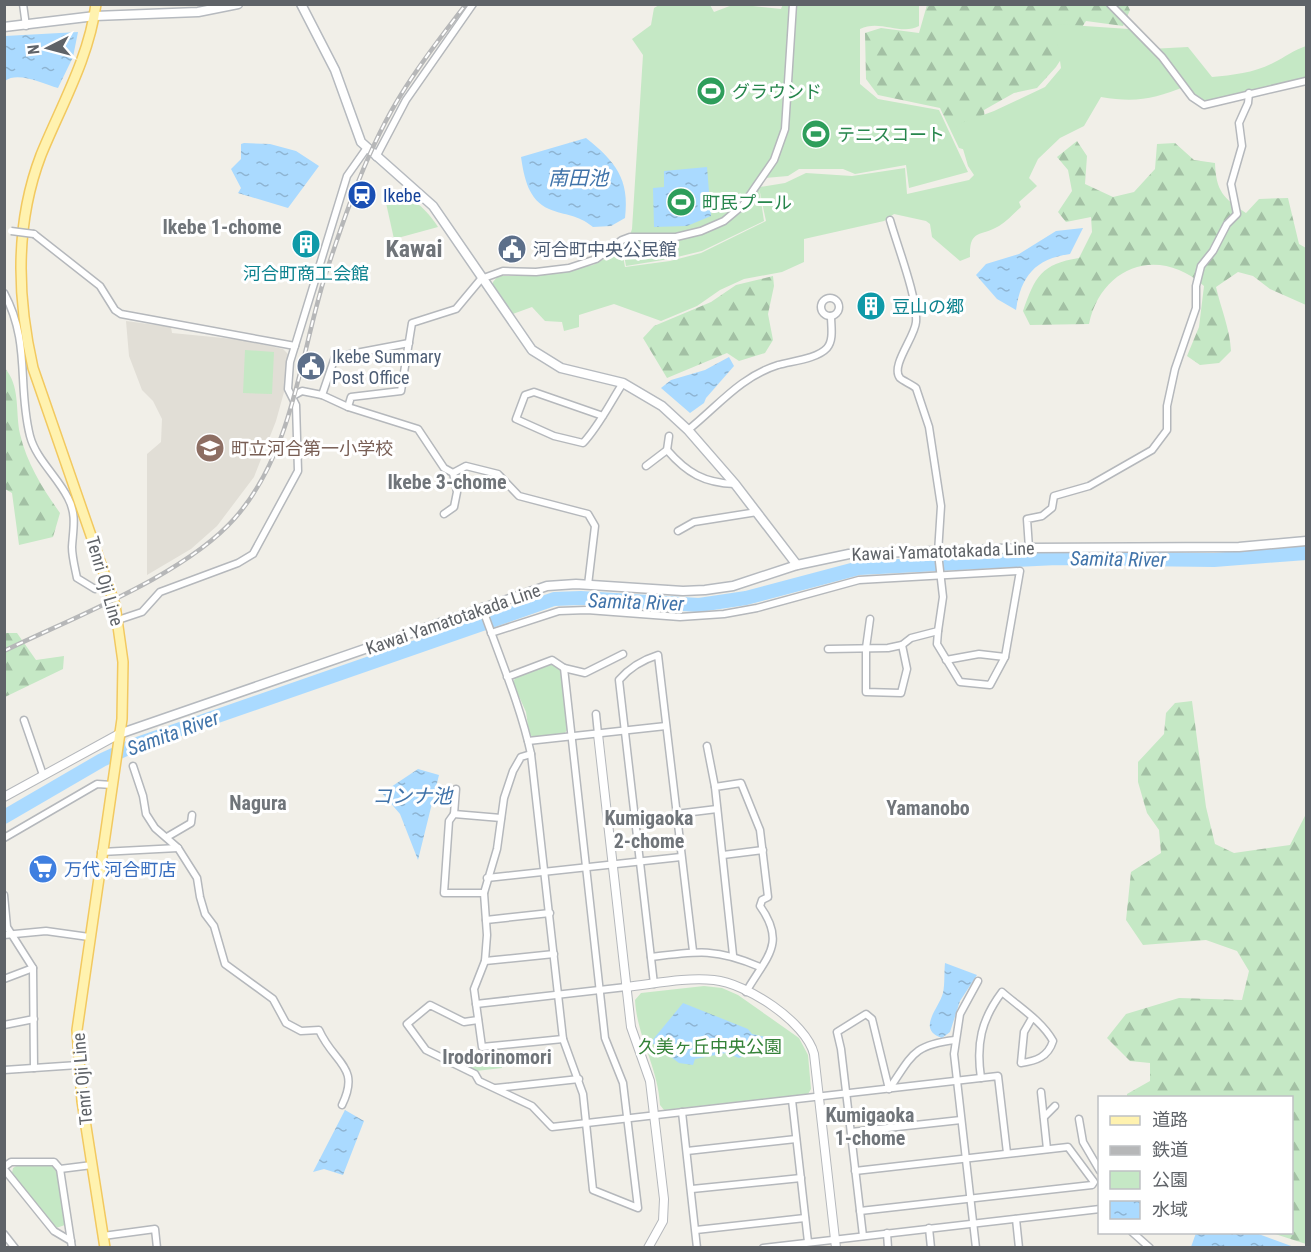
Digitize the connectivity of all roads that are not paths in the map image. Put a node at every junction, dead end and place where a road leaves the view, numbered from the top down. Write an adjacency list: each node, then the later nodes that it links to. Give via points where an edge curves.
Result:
1 (23, 4): 10 (street)
2 (96, 4): 9 (main road, Tenri Oji Line)
3 (238, 4): 8 (main road)
4 (301, 4): 14 (main road, via 334,70 357,135)
5 (473, 4): 15 (street, via 406,100)
6 (793, 4): 18 (street, via 785,129 774,160 743,205 724,221 701,231 675,237 630,237 596,259 569,268 503,271)
7 (1110, 4): 13 (street, via 1162,57 1196,101 1204,105)
8 (213, 7): 9 (main road)
9 (95, 16): 10 (main road); 42 (main road, Tenri Oji Line, via 72,85 33,179 21,278 33,368)
10 (26, 26): 11 (main road)
11 (4, 27)
12 (1306, 81): 13 (street)
13 (1249, 93): 38 (street, via 1239,123 1242,146 1231,184 1237,214 1201,266 1196,308 1167,406 1167,430 1152,450 1089,486 1054,496 1052,508 1042,516 1027,519)
14 (366, 149): 15 (main road); 22 (street, via 347,176)
15 (376, 157): 18 (main road, via 433,206)
16 (890, 220): 39 (street, via 914,297 916,319 898,371 900,378 916,388 929,427 941,507)
17 (8, 230): 22 (street, bridge, via 34,234 100,286 121,314)
18 (481, 279): 21 (street, via 456,309 412,323); 23 (main road, via 532,351 561,368)
19 (4, 293): 42 (street, via 22,341 30,437 68,497 75,516 72,549 77,579 95,589)
20 (831, 316): 28 (street, via 827,348 757,372 735,386)
21 (409, 343): 24 (street, via 335,357); 26 (street, via 401,391 351,397)
22 (295, 346): 25 (street, via 288,389)
23 (623, 383): 27 (street); 28 (main road, via 662,406)
24 (322, 394): 25 (street, via 302,391); 26 (street)
25 (293, 396): 46 (street, via 298,471 253,554 160,592 142,612)
26 (348, 407): 32 (street, via 418,429 444,468)
27 (603, 416): 27 (street, via 534,392 525,395 516,419 554,436 583,443)
28 (688, 430): 33 (main road)
29 (669, 436): 30 (street)
30 (667, 450): 31 (street); 33 (street, via 699,479)
31 (646, 466)
32 (453, 472): 35 (street, via 457,492 454,507); 43 (street, via 465,466 498,474 519,496 588,514 594,526)
33 (735, 484): 34 (main road)
34 (758, 512): 36 (street, via 694,522); 40 (main road)
35 (444, 514)
36 (678, 531)
37 (1306, 541): 38 (main road, Kawai Yamatotakada Line, via 1239,547)
38 (1029, 548): 39 (main road, Kawai Yamatotakada Line)
39 (938, 553): 40 (main road, Kawai Yamatotakada Line, via 849,554); 41 (street)
40 (797, 565): 43 (main road, Kawai Yamatotakada Line, via 733,586 705,590)
41 (940, 577): 47 (street, via 943,597); 48 (street, via 859,580 724,614 559,611); 53 (street, via 1020,571)
42 (110, 585): 46 (main road, Tenri Oji Line)
43 (588, 585): 44 (main road, Kawai Yamatotakada Line, via 547,586)
44 (482, 607): 48 (street); 63 (main road, Kawai Yamatotakada Line)
45 (870, 619): 50 (street)
46 (118, 620): 63 (main road, Tenri Oji Line, via 124,686)
47 (938, 632): 49 (street, via 911,638); 54 (street, via 937,644)
48 (491, 633): 56 (street)
49 (902, 645): 50 (street); 50 (street, via 907,669 902,693 866,692)
50 (866, 648): 51 (street)
51 (828, 649)
52 (623, 654): 55 (street, via 585,673)
53 (1005, 657): 54 (street, via 979,654); 54 (street, via 990,686 960,682)
54 (946, 660)
55 (564, 668): 56 (street, via 552,660); 62 (street)
56 (507, 677): 64 (street)
57 (596, 714): 61 (street)
58 (24, 720): 68 (street)
59 (666, 726): 60 (street); 60 (street, via 658,655 643,660 619,680); 75 (street)
60 (625, 731): 61 (street); 85 (street)
61 (598, 734): 62 (street); 86 (street)
62 (572, 736): 64 (street); 87 (street)
63 (119, 738): 68 (street); 69 (main road, Tenri Oji Line)
64 (528, 741): 66 (street)
65 (707, 746): 70 (street)
66 (531, 754): 77 (street, via 521,757 513,771); 88 (street)
67 (133, 766): 78 (street, via 146,814 154,828)
68 (43, 775): 72 (street)
69 (112, 785): 79 (street, via 97,784); 82 (main road, Tenri Oji Line)
70 (715, 787): 73 (street); 81 (street, via 741,783 760,830)
71 (456, 789): 74 (street)
72 (4, 797)
73 (717, 809): 75 (street); 83 (street)
74 (454, 814): 77 (street); 90 (street, via 449,821 444,893)
75 (676, 814): 84 (street)
76 (192, 815): 78 (street, via 191,823)
77 (501, 818): 89 (street, via 495,861)
78 (167, 837): 80 (street)
79 (4, 838)
80 (178, 848): 82 (street); 129 (street, via 197,878 205,914 214,926 225,964 273,999 286,1023 301,1031 319,1030 327,1047 348,1071 351,1080)
81 (763, 850): 83 (street); 101 (street, via 768,897 760,906 772,922 774,947)
82 (101, 852): 95 (main road, Tenri Oji Line)
83 (723, 855): 98 (street)
84 (681, 857): 85 (street); 96 (street)
85 (640, 861): 86 (street); 99 (street)
86 (613, 864): 87 (street); 106 (street)
87 (586, 867): 88 (street); 107 (street)
88 (544, 872): 89 (street); 92 (street)
89 (487, 878): 90 (street)
90 (484, 893): 93 (street)
91 (5, 897): 94 (street)
92 (550, 913): 93 (street); 97 (street)
93 (486, 920): 100 (street)
94 (8, 934): 95 (street, via 46,931); 102 (street)
95 (89, 937): 117 (main road, Tenri Oji Line, via 78,1021)
96 (693, 951): 98 (street); 99 (street)
97 (554, 954): 100 (street); 109 (street)
98 (733, 955): 101 (street)
99 (651, 957): 105 (street)
100 (485, 961): 110 (street, via 474,989)
101 (760, 967): 108 (street)
102 (33, 968): 103 (street); 112 (street)
103 (4, 979)
104 (978, 981): 116 (street, via 960,1014)
105 (654, 984): 106 (street); 108 (street, via 715,980)
106 (626, 987): 107 (street); 132 (street, via 631,1027 650,1081)
107 (600, 990): 109 (street); 134 (street, via 605,1038 623,1083)
108 (746, 992): 127 (street, via 794,1022 807,1036 814,1054)
109 (558, 995): 110 (street); 115 (street)
110 (476, 1004): 113 (street)
111 (1032, 1018): 111 (street, via 1023,1032 1021,1063 1036,1061 1050,1050 1053,1041); 120 (street, via 1002,992 981,1026)
112 (34, 1020): 114 (street); 118 (street)
113 (478, 1020): 115 (street, via 482,1047); 123 (street, via 464,1022 430,1005 407,1024 426,1050)
114 (4, 1025)
115 (563, 1039): 121 (street)
116 (955, 1040): 122 (street); 124 (street, via 918,1049)
117 (78, 1065): 118 (street); 144 (main road, Tenri Oji Line)
118 (34, 1068): 119 (street)
119 (4, 1070)
120 (981, 1078): 122 (street); 142 (street, via 998,1076)
121 (579, 1079): 123 (street); 137 (street)
122 (957, 1082): 124 (street); 136 (street)
123 (496, 1088): 137 (street, via 532,1106 552,1127)
124 (889, 1089): 126 (street); 126 (street, via 872,1019 866,1014 837,1032)
125 (1041, 1092): 133 (street)
126 (847, 1094): 127 (street); 138 (street)
127 (819, 1097): 128 (street); 165 (street)
128 (792, 1100): 131 (street); 139 (street)
129 (342, 1105)
130 (1055, 1106): 133 (street)
131 (682, 1112): 132 (street); 141 (street)
132 (655, 1115): 134 (street); 171 (street, via 665,1206 661,1226)
133 (1044, 1117): 140 (street)
134 (627, 1118): 137 (street); 137 (street, via 638,1208 593,1190)
135 (1079, 1119): 145 (street, via 1083,1142)
136 (961, 1120): 138 (street); 143 (street)
137 (587, 1123)
138 (851, 1132): 148 (street)
139 (796, 1139): 141 (street); 149 (street)
140 (1047, 1149): 142 (street); 151 (street, via 1068,1147 1094,1182 1092,1185)
141 (687, 1151): 150 (street)
142 (1007, 1153): 143 (street)
143 (966, 1158): 148 (street); 151 (street)
144 (92, 1165): 147 (street); 162 (main road, Tenri Oji Line)
145 (1098, 1167)
146 (4, 1168): 147 (street, via 11,1162 54,1162); 166 (street, via 54,1231)
147 (60, 1169): 166 (street)
148 (855, 1171): 153 (street)
149 (801, 1178): 150 (street); 154 (street)
150 (692, 1189): 158 (street)
151 (970, 1199): 153 (street); 156 (street)
152 (1098, 1209): 155 (street)
153 (860, 1211): 163 (street)
154 (805, 1218): 158 (street); 164 (street)
155 (1016, 1218): 156 (street); 177 (street)
156 (973, 1223): 157 (street); 176 (street)
157 (929, 1228): 159 (street); 175 (street)
158 (696, 1230): 172 (street)
159 (887, 1233): 163 (street); 174 (street)
160 (4, 1234): 168 (street)
161 (1132, 1234): 178 (street)
162 (103, 1236): 169 (main road, Tenri Oji Line); 170 (street, via 155,1229)
163 (863, 1236): 165 (street)
164 (808, 1242): 165 (street); 167 (street)
165 (835, 1243)
166 (71, 1244)
167 (784, 1246): 173 (street)
168 (15, 1248)
169 (105, 1248)
170 (157, 1248)
171 (648, 1248)
172 (697, 1248)
173 (763, 1248)
174 (888, 1248)
175 (931, 1248)
176 (976, 1248)
177 (1019, 1248)
178 (1150, 1248)

